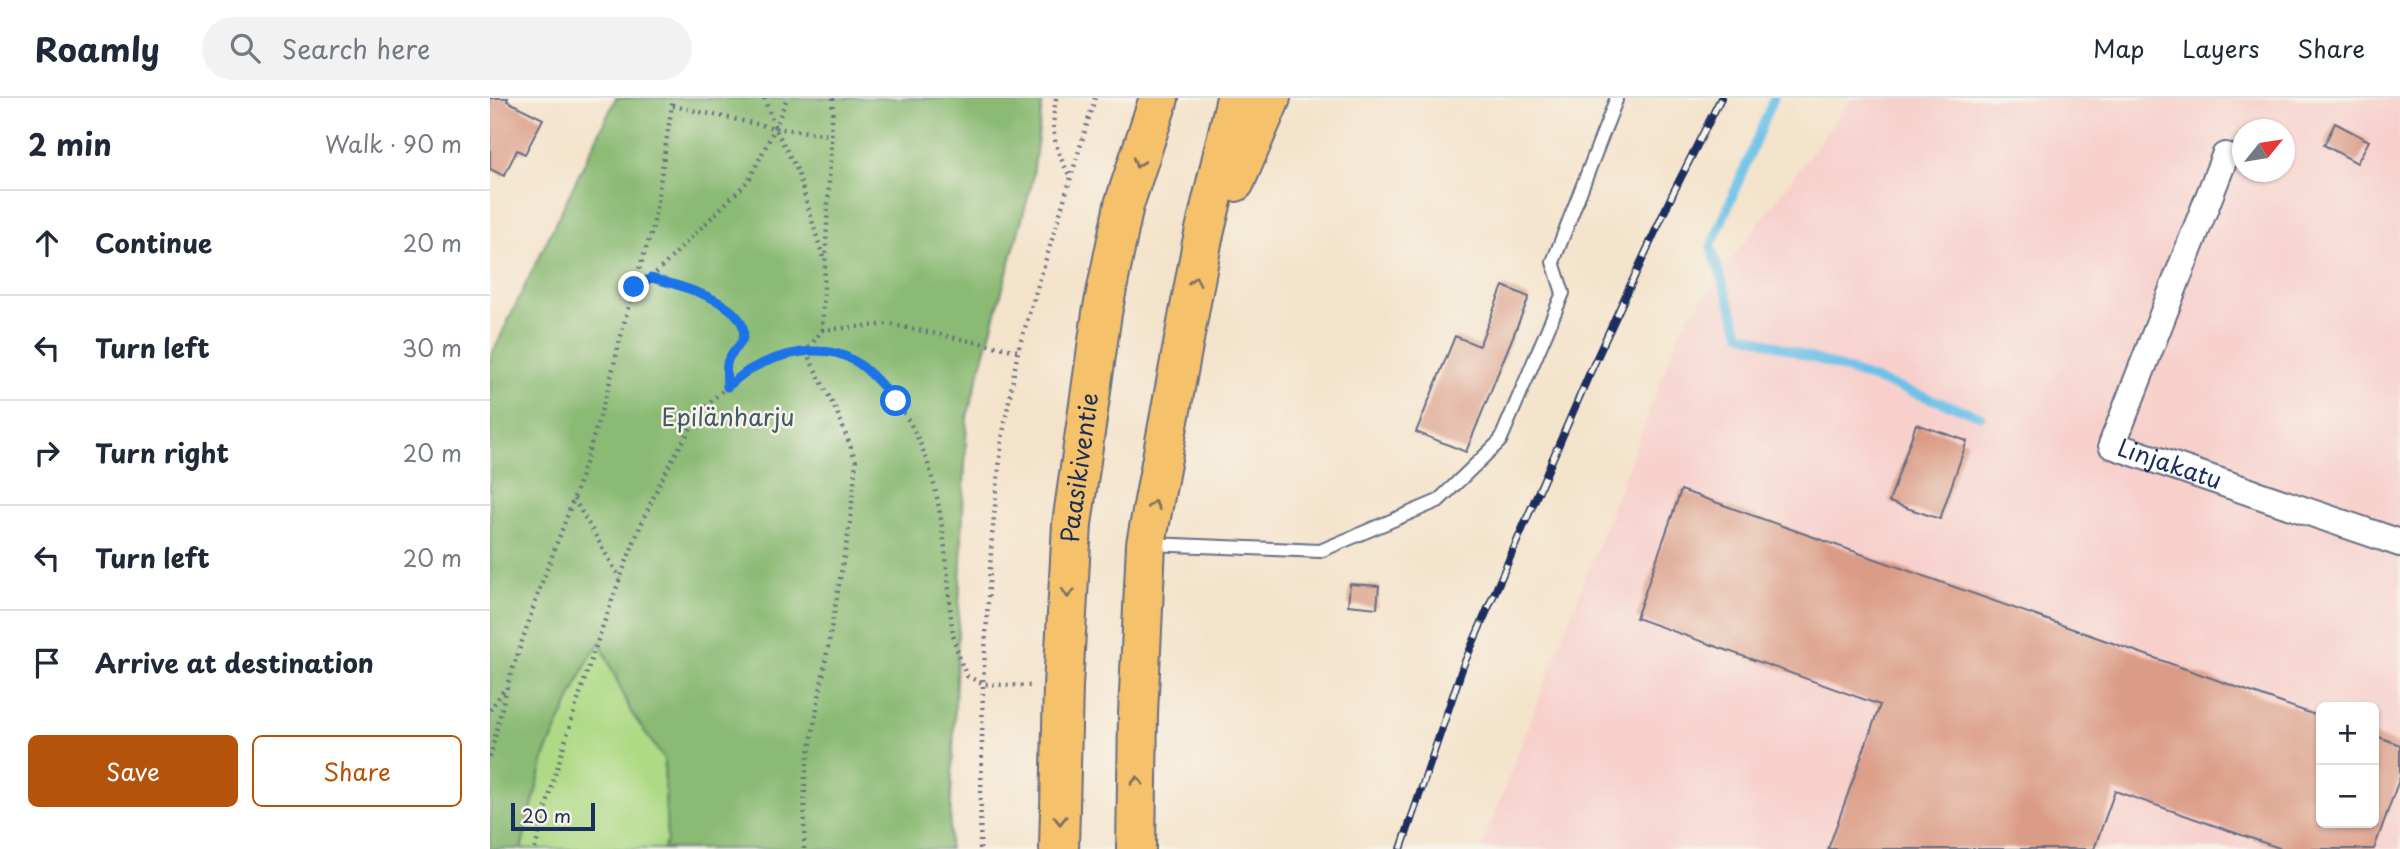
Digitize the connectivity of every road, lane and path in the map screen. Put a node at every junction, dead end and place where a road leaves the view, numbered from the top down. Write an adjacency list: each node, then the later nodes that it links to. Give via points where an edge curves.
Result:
1 (673, 98): 11 (path)
2 (764, 98): 12 (path)
3 (787, 98): 12 (path)
4 (834, 98): 13 (path)
5 (1056, 98): 15 (path, via 1052,121 1055,146)
6 (1095, 98): 15 (path)
7 (1159, 98): 30 (highway, Paasikiventie, one-way to 30, via 1124,205 1102,313 1072,524)
8 (1236, 98): 16 (highway)
9 (1271, 98): 16 (highway, via 1236,181)
10 (1616, 100): 26 (lane, via 1553,261 1563,293 1500,441 1438,501 1320,551)
11 (673, 106): 12 (path); 19 (path, via 653,228)
12 (775, 128): 13 (path); 17 (path, via 797,170); 18 (path, via 749,180)
13 (831, 135): 17 (path)
14 (2225, 156): 25 (street, Linjakatu, via 2112,445)
15 (1070, 178): 21 (path)
16 (1202, 243): 26 (highway, one-way to 16)
17 (825, 266): 20 (path)
18 (651, 278): 19 (path); 23 (path, via 682,285 728,307 743,325 743,339 727,361)
19 (634, 287): 24 (path)
20 (822, 330): 21 (path, via 889,324); 22 (path)
21 (1018, 351): 29 (path, via 1002,439)
22 (806, 352): 23 (path, via 765,363); 29 (path, via 833,352 853,359 896,401 918,435 943,523 953,642 967,676); 34 (path, via 856,461 850,523 805,776)
23 (727, 387): 27 (path, via 701,412 676,453)
24 (574, 498): 27 (path); 28 (path)
25 (2400, 543)
26 (1146, 544): 37 (highway, one-way to 26)
27 (620, 578): 33 (path, via 558,758)
28 (508, 683): 31 (path); 32 (path)
29 (983, 684): 30 (path); 35 (path)
30 (1063, 687): 36 (highway, Paasikiventie, one-way to 36)
31 (490, 710)
32 (490, 757)
33 (536, 849)
34 (804, 849)
35 (979, 849)
36 (1059, 849)
37 (1136, 849)

